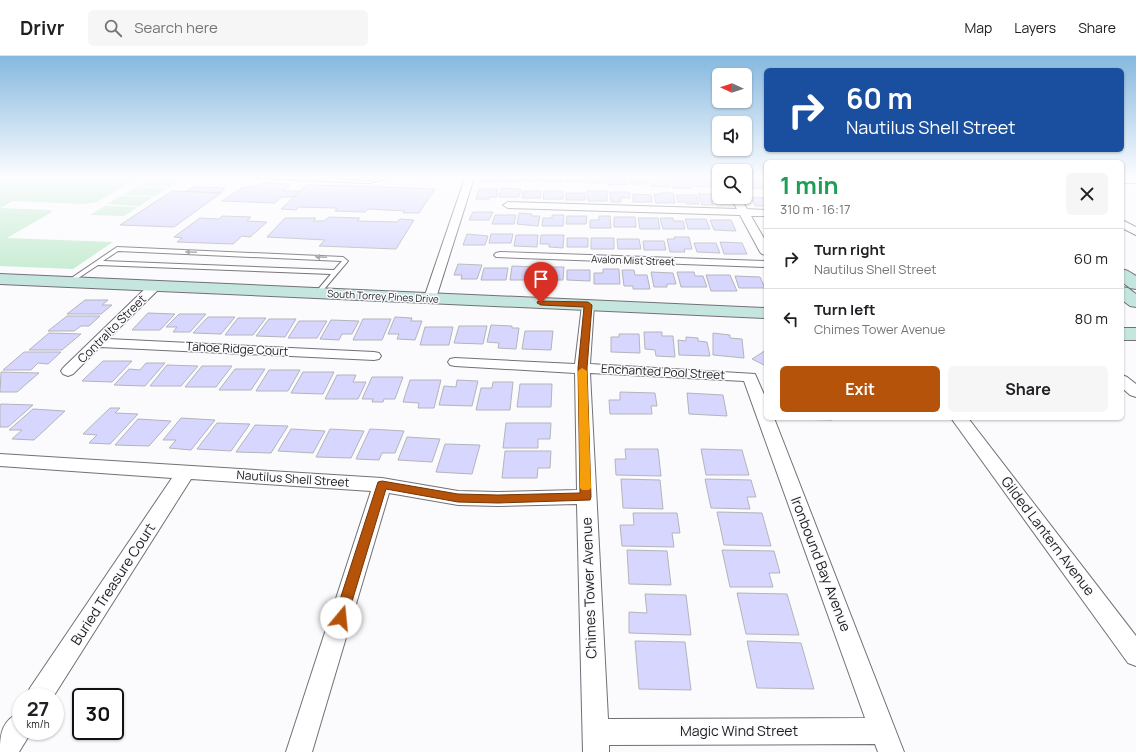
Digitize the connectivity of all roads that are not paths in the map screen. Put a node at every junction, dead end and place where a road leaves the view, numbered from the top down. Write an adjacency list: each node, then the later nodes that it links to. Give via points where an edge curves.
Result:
1 (459, 210): 19 (street)
2 (693, 210): 3 (street)
3 (744, 212): 4 (street); 7 (street)
4 (764, 213)
5 (1124, 224): 6 (street)
6 (1136, 232)
7 (764, 248)
8 (500, 255): 10 (street, Avalon Mist Street)
9 (97, 263): 11 (lane); 11 (lane, one-way to 9, via 345,261 343,259 117,249); 14 (lane)
10 (764, 264)
11 (336, 272): 17 (lane)
12 (1124, 275): 15 (street)
13 (0, 279): 14 (street, South Torrey Pines Drive)
14 (69, 282): 16 (street, South Torrey Pines Drive)
15 (1136, 284)
16 (155, 286): 17 (street, South Torrey Pines Drive); 27 (street, Contralto Street)
17 (318, 293): 19 (street, South Torrey Pines Drive)
18 (1124, 293): 20 (street)
19 (430, 298): 21 (street, South Torrey Pines Drive)
20 (1136, 302)
21 (588, 305): 22 (street, South Torrey Pines Drive); 30 (street, Chimes Tower Avenue)
22 (764, 313)
23 (1124, 323): 24 (street)
24 (1136, 323)
25 (1124, 334): 26 (street)
26 (1136, 334)
27 (99, 342): 28 (street, Tahoe Ridge Court); 31 (street, Contralto Street)
28 (374, 356)
29 (455, 362): 30 (street, Enchanted Pool Street)
30 (582, 368): 32 (street, Enchanted Pool Street); 41 (street, Chimes Tower Avenue)
31 (68, 371)
32 (750, 377): 35 (street, Ironbound Bay Avenue)
33 (1124, 382): 34 (street)
34 (1136, 392)
35 (764, 414)
36 (766, 420): 46 (street, Ironbound Bay Avenue)
37 (960, 420): 42 (street, Gilded Lantern Avenue)
38 (0, 460): 39 (street, Nautilus Shell Street)
39 (186, 472): 40 (street, Nautilus Shell Street); 43 (street, Buried Treasure Court)
40 (382, 485): 41 (street, Nautilus Shell Street, via 458,498); 48 (street)
41 (586, 497): 45 (street, Chimes Tower Avenue)
42 (1136, 655)
43 (45, 688)
44 (12, 738): 47 (street)
45 (595, 742): 46 (street, Magic Wind Street)
46 (887, 742)
47 (3, 752)
48 (299, 752)

